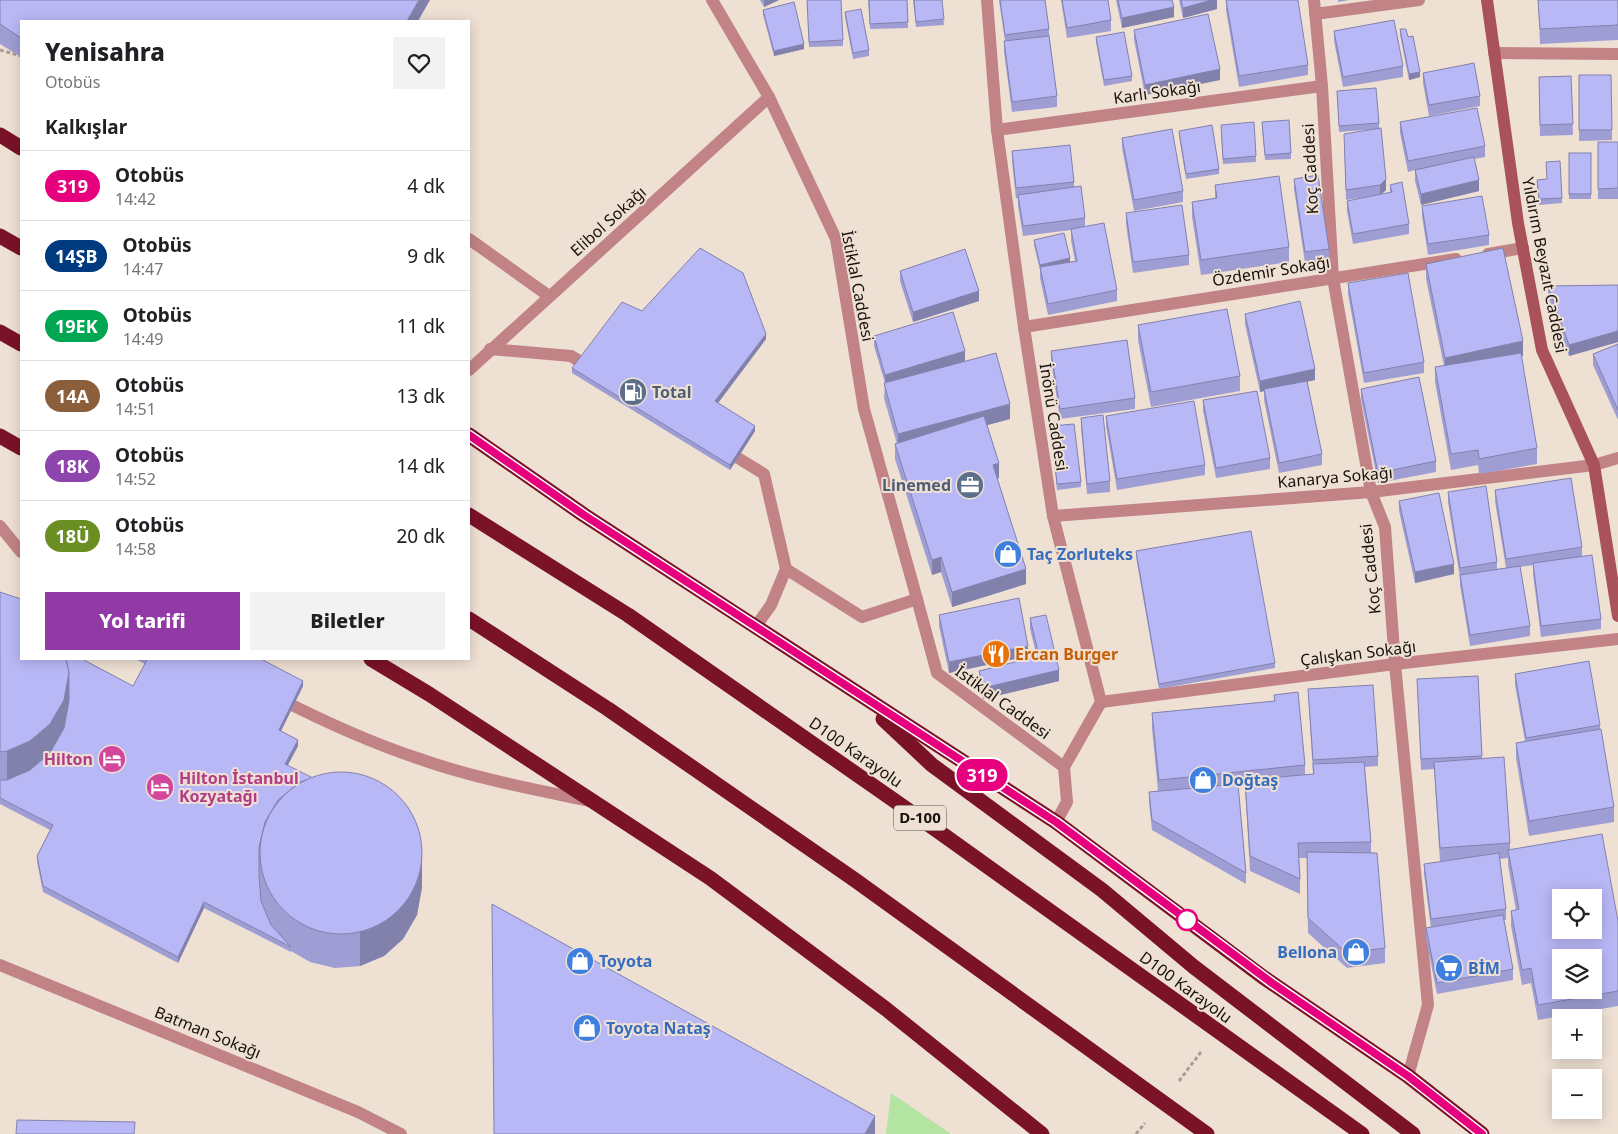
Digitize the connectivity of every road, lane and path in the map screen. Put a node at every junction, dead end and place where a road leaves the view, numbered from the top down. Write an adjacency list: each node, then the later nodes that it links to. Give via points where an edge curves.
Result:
1 (712, 0): 12 (street, İstiklal Caddesi)
2 (987, 0): 13 (street, İnönü Caddesi)
3 (1314, 0): 6 (street, Koç Caddesi)
4 (1419, 0): 6 (street)
5 (1487, 0): 8 (street, Yıldırım Beyazıt Caddesi)
6 (1315, 14): 11 (street, Koç Caddesi)
7 (0, 50): 10 (path)
8 (1494, 53): 9 (street); 19 (street, Yıldırım Beyazıt Caddesi)
9 (1618, 54)
10 (20, 56)
11 (1322, 86): 13 (street, Karlı Sokağı); 20 (street, Koç Caddesi)
12 (769, 97): 21 (street, Elibol Sokağı); 40 (street, İstiklal Caddesi, via 836,239 864,409)
13 (997, 130): 22 (street, İnönü Caddesi)
14 (0, 135): 15 (highway)
15 (20, 147)
16 (0, 236): 18 (highway)
17 (470, 240): 21 (street)
18 (20, 247)
19 (1523, 248): 20 (street, Özdemir Sokağı); 33 (street, Yıldırım Beyazıt Caddesi, via 1542,350)
20 (1333, 278): 22 (street, Özdemir Sokağı); 34 (street, Koç Caddesi)
21 (549, 296): 25 (street, Elibol Sokağı)
22 (1024, 327): 36 (street, İnönü Caddesi)
23 (0, 332): 24 (highway)
24 (20, 343)
25 (490, 349): 26 (street, via 571,356); 27 (street, Elibol Sokağı)
26 (581, 362)
27 (470, 369)
28 (0, 436): 30 (highway)
29 (470, 436): 43 (highway, via 584,515)
30 (20, 447)
31 (738, 458): 39 (street, via 764,474)
32 (1618, 458): 33 (street, Kanarya Sokağı)
33 (1594, 465): 34 (street, Kanarya Sokağı); 41 (street, Yıldırım Beyazıt Caddesi)
34 (1372, 492): 36 (street, Kanarya Sokağı); 46 (street, Koç Caddesi, via 1385,528)
35 (470, 516): 58 (highway, D100 Karayolu / D-100, via 636,621 938,831)
36 (1053, 516): 49 (street, İnönü Caddesi)
37 (0, 526): 38 (street)
38 (20, 551)
39 (786, 569): 40 (street, via 862,617); 43 (street, via 771,605)
40 (918, 599): 50 (street, İstiklal Caddesi, via 936,673)
41 (1618, 616)
42 (470, 620): 57 (highway, via 608,709 855,880)
43 (756, 626): 47 (highway)
44 (1618, 638): 46 (street, Çalışkan Sokağı)
45 (373, 660): 51 (highway)
46 (1395, 664): 49 (street, Çalışkan Sokağı); 54 (street, Koç Caddesi, via 1428,1005)
47 (855, 693): 52 (highway); 59 (highway, via 932,765 1102,890 1194,967)
48 (271, 694): 51 (street, via 323,721 417,758 485,779)
49 (1102, 702): 50 (street)
50 (1064, 767): 52 (street, via 1067,802)
51 (594, 802): 56 (highway, via 710,878 862,991)
52 (1056, 822): 54 (highway, via 1269,981)
53 (0, 965): 55 (street, Batman Sokağı, via 358,1112)
54 (1408, 1076): 60 (highway)
55 (401, 1134)
56 (1042, 1134)
57 (1208, 1134)
58 (1362, 1134)
59 (1413, 1134)
60 (1482, 1134)

